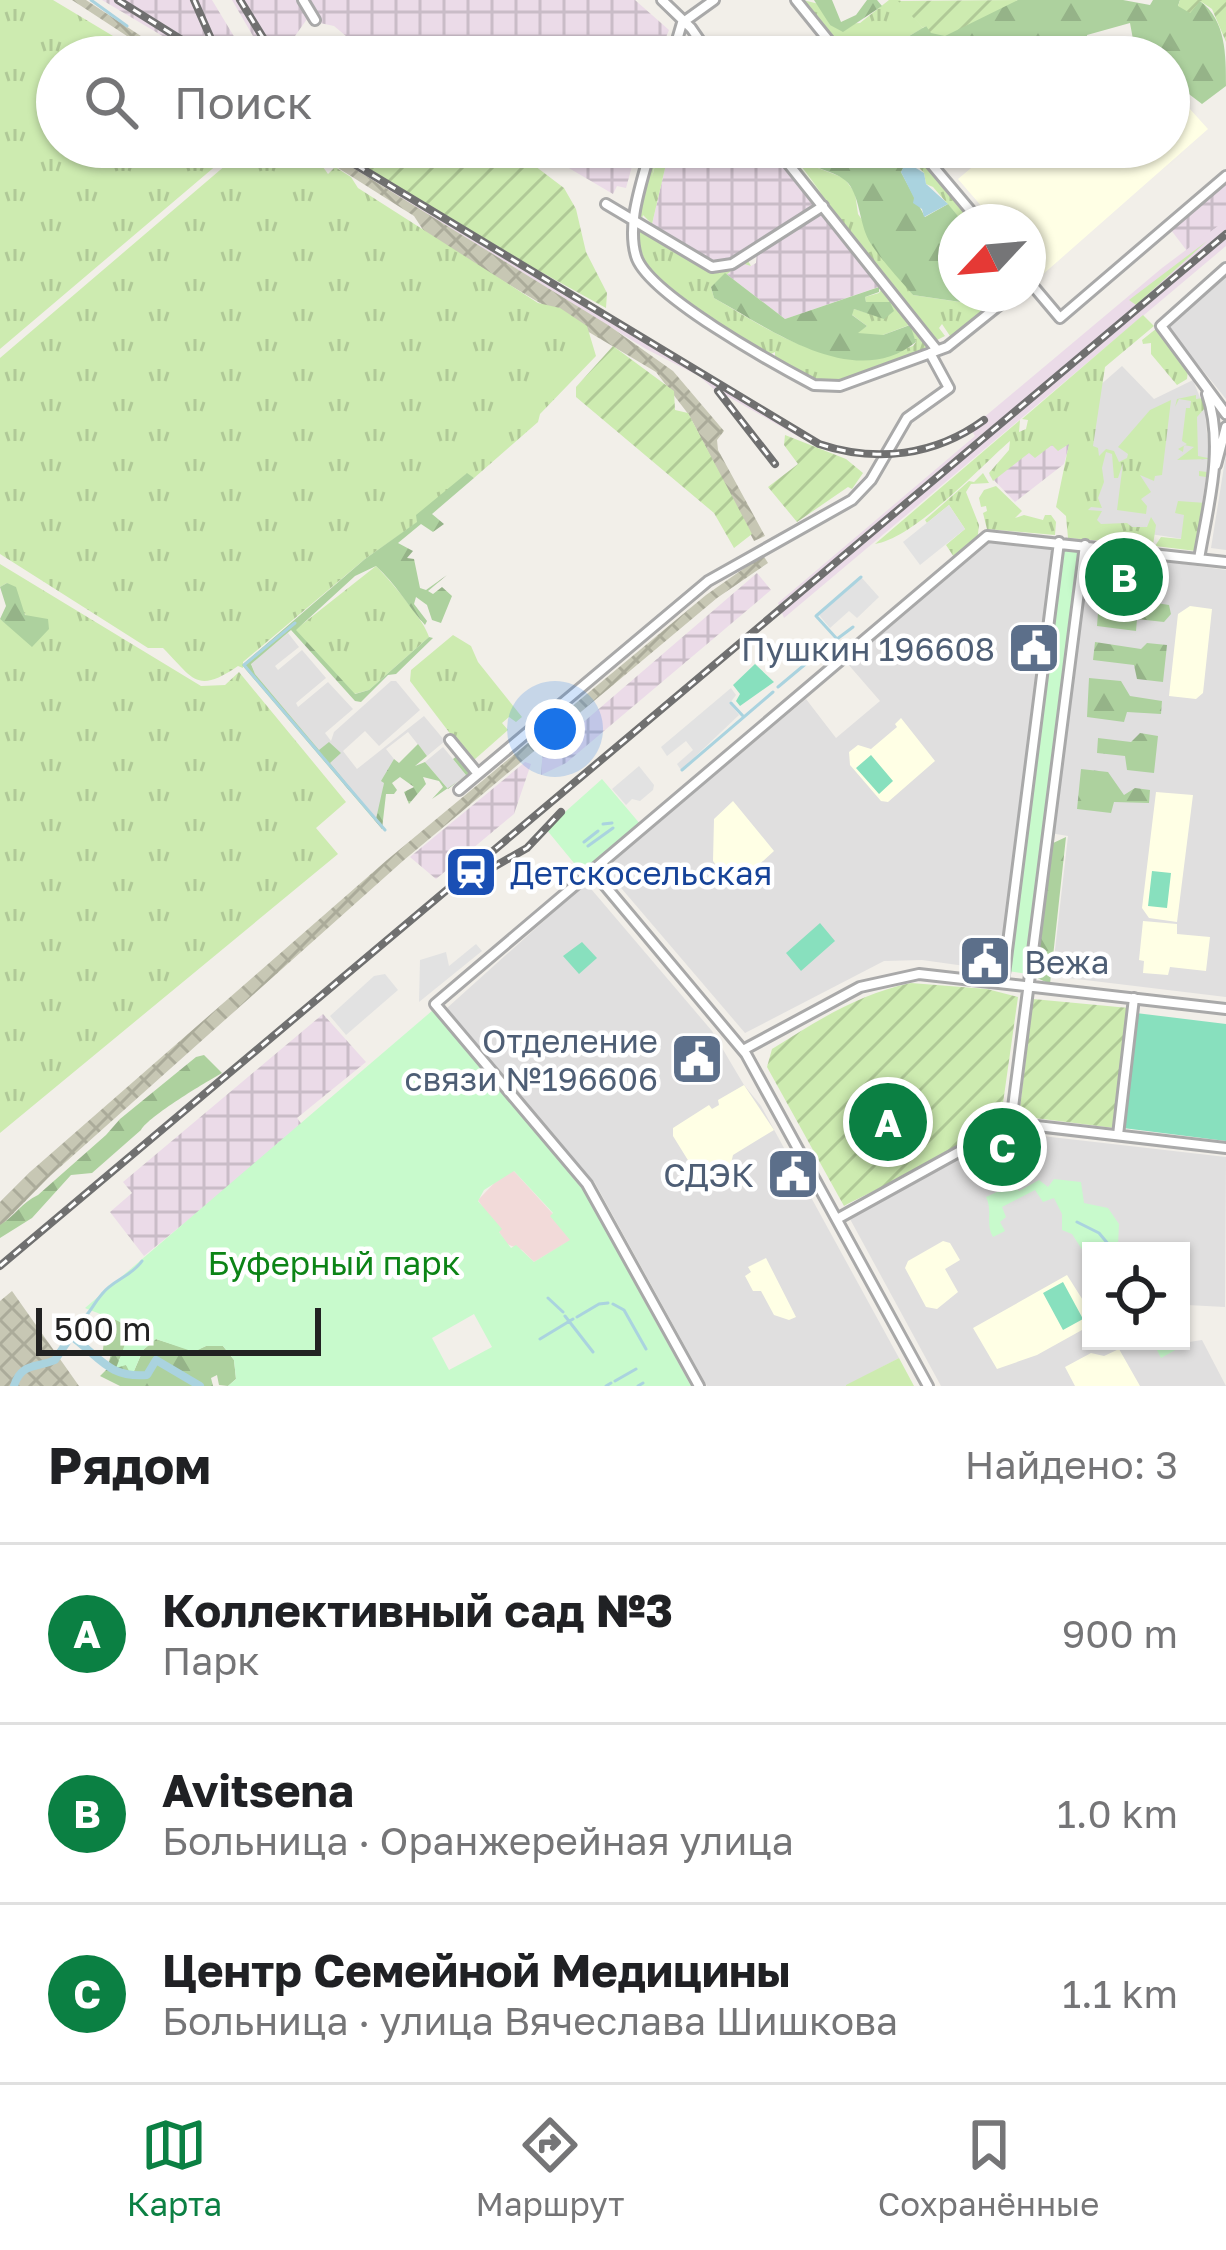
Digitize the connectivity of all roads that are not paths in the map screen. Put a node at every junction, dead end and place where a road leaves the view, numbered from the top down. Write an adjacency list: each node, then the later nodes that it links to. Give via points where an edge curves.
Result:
1 (303, 0): 5 (street)
2 (662, 0): 6 (street)
3 (714, 0): 6 (street)
4 (796, 0): 9 (street)
5 (315, 20)
6 (684, 21): 7 (street); 8 (street)
7 (679, 36)
8 (695, 36)
9 (825, 36)
10 (646, 168): 17 (street)
11 (793, 168): 16 (street)
12 (935, 168): 15 (street)
13 (1226, 176): 19 (street, via 1060,318)
14 (605, 204): 17 (street)
15 (965, 204)
16 (824, 206): 17 (street, via 717,266); 21 (street)
17 (634, 221): 21 (street, via 635,253 653,284 808,382 840,386)
18 (1226, 268): 22 (street, via 1161,322)
19 (1046, 302)
20 (992, 312): 21 (street)
21 (933, 351): 31 (street, via 949,388 911,413 846,505 708,581)
22 (1203, 387): 23 (street); 25 (street)
23 (1226, 414)
24 (1226, 427): 25 (street)
25 (1214, 471): 28 (street)
26 (1059, 542): 27 (street); 33 (street, via 986,536); 34 (street)
27 (1085, 545): 28 (street); 35 (street)
28 (1199, 559): 29 (street)
29 (1226, 562)
30 (450, 740): 31 (street)
31 (478, 774): 32 (street)
32 (459, 790)
33 (592, 870): 38 (street); 43 (street, via 435,1004 594,1195)
34 (1004, 982): 35 (street); 38 (street, via 931,974 882,980)
35 (1030, 986): 36 (street); 39 (street)
36 (1134, 998): 37 (street); 40 (street)
37 (1226, 1009)
38 (743, 1050): 42 (street)
39 (1011, 1123): 40 (street); 42 (street)
40 (1118, 1135): 41 (street)
41 (1226, 1148)
42 (837, 1219): 44 (street)
43 (699, 1386)
44 (928, 1386)

